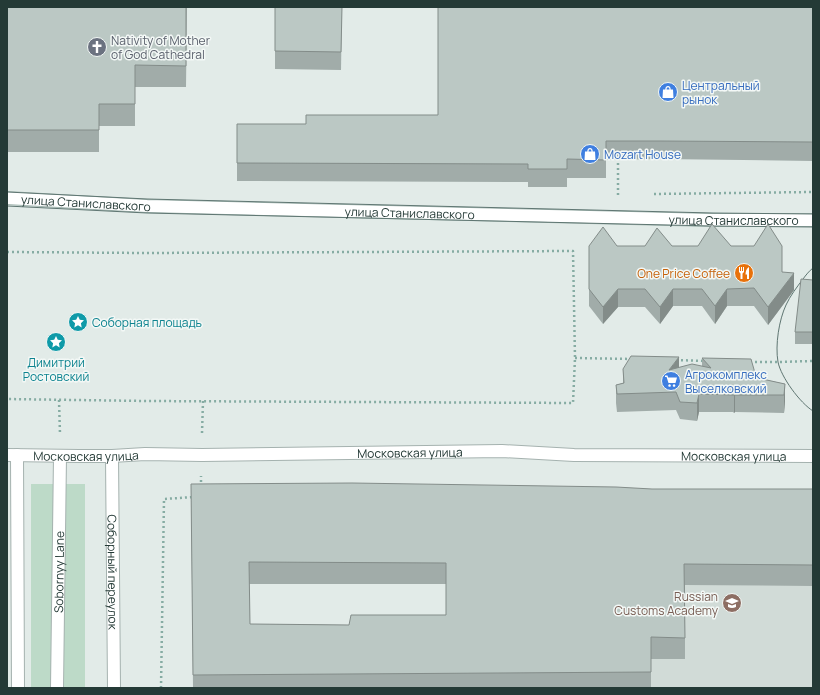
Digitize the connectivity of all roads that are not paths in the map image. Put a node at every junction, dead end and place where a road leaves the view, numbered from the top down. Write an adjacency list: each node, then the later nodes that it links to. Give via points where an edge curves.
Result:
1 (7, 198): 2 (street, улица Станиславского, via 147,206 712,220)
2 (813, 220)
3 (12, 455): 4 (street, Московская улица); 7 (street)
4 (60, 456): 5 (street, Московская улица); 8 (street, Sobornyy Lane)
5 (112, 456): 6 (street, Московская улица, via 502,451 574,455); 9 (street, Соборный переулок)
6 (813, 456)
7 (18, 688)
8 (57, 688)
9 (114, 688)

